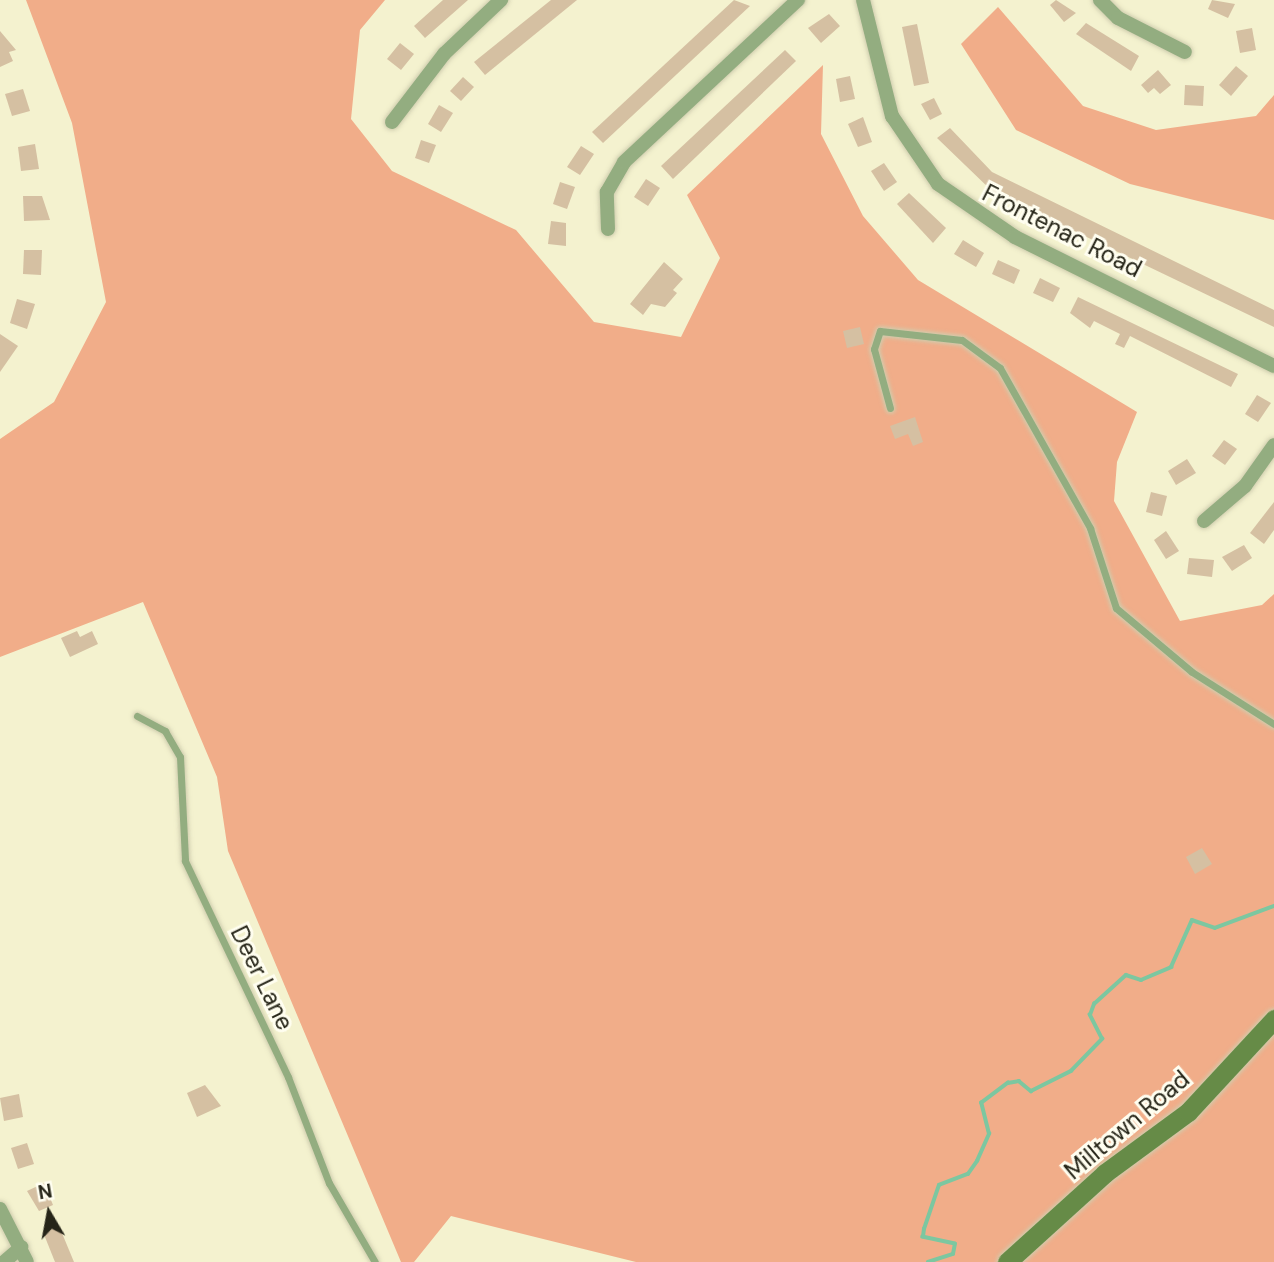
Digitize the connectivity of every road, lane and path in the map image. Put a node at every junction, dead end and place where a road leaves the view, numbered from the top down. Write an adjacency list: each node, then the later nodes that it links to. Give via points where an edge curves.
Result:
1 (501, 0): 6 (street, via 444,54)
2 (798, 0): 7 (street, via 624,162 607,192)
3 (863, 0): 8 (street, Frontenac Road, via 892,116 938,184 1015,237)
4 (1100, 0): 5 (street, via 1118,18)
5 (1185, 52)
6 (392, 122)
7 (608, 229)
8 (1274, 366)
9 (890, 408): 13 (lane, via 874,349 880,331 961,340 1000,368 1090,528 1116,607 1192,672)
10 (1274, 445): 11 (street, via 1245,486)
11 (1204, 522)
12 (137, 716): 19 (lane, Deer Lane, via 165,731 180,757 185,861 288,1077 329,1182)
13 (1274, 724)
14 (1274, 1019): 20 (street, Milltown Road, via 1188,1112 1105,1173)
15 (0, 1209): 16 (street)
16 (21, 1247): 17 (street); 18 (street)
17 (4, 1262)
18 (27, 1262)
19 (375, 1262)
20 (1007, 1262)

